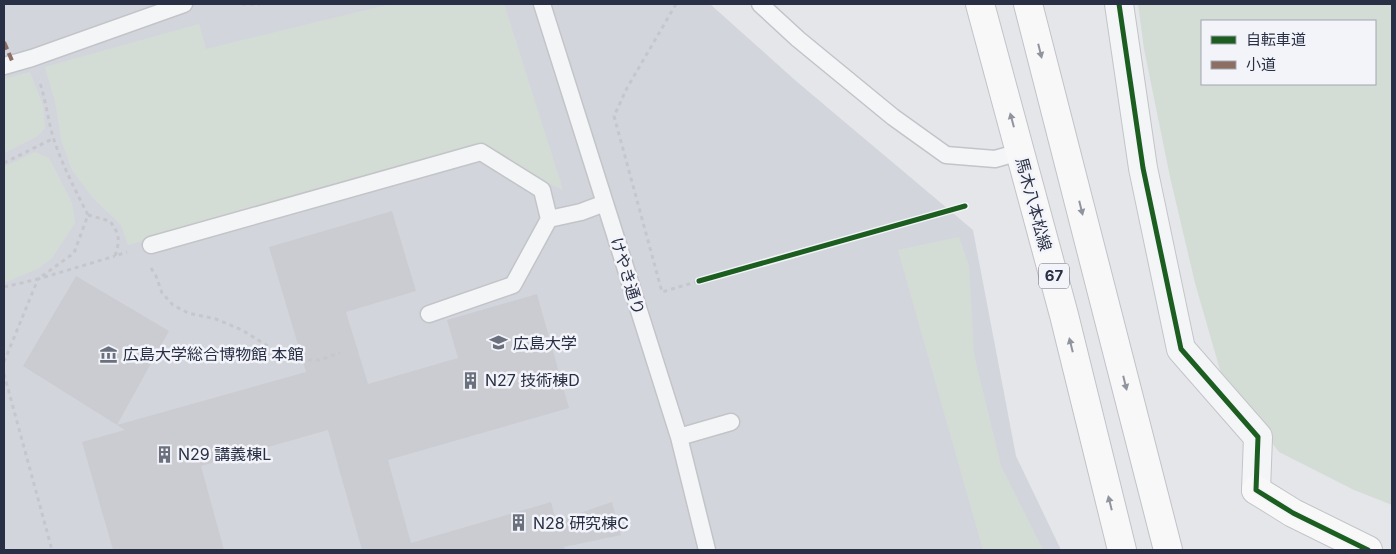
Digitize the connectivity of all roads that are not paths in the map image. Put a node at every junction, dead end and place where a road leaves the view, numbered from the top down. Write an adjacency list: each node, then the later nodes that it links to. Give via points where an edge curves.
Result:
1 (184, 4): 7 (lane)
2 (542, 4): 9 (lane, けやき通り)
3 (760, 4): 8 (lane, via 893,117 946,155 995,159)
4 (980, 4): 8 (main road, 馬木八本松線 / 67, one-way to 4)
5 (1028, 4): 18 (main road, one-way to 18)
6 (1120, 4): 15 (street, via 1143,168 1181,349 1258,437)
7 (4, 66)
8 (1020, 152): 17 (main road, 馬木八本松線 / 67, one-way to 8)
9 (605, 204): 10 (lane); 14 (lane, けやき通り)
10 (549, 220): 11 (lane, via 542,190 480,152); 12 (lane, via 513,285)
11 (151, 245)
12 (430, 314)
13 (731, 422): 14 (lane)
14 (679, 437): 16 (lane, けやき通り)
15 (1256, 490): 19 (main road, via 1293,513)
16 (707, 550)
17 (1122, 550)
18 (1168, 550)
19 (1368, 550)

